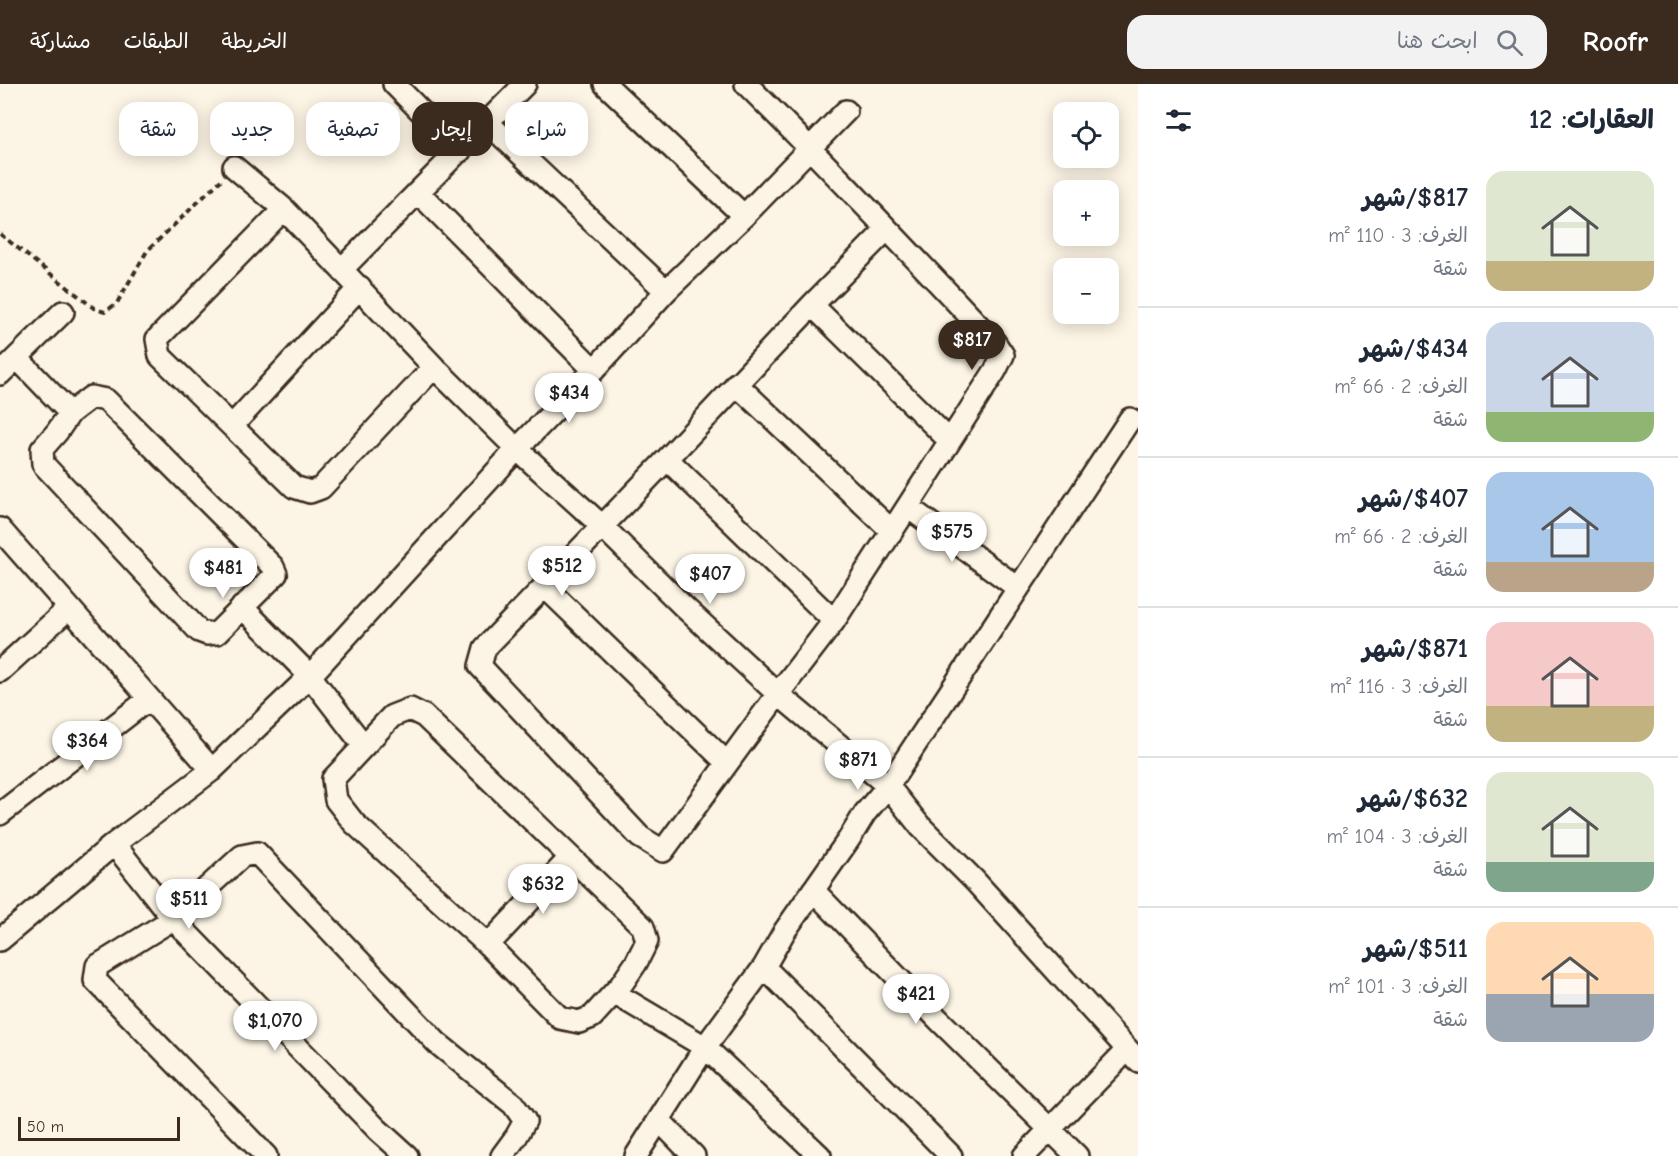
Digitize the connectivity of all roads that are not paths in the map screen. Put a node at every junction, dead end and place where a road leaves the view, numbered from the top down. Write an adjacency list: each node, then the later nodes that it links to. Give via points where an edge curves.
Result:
1 (394, 84): 5 (street)
2 (525, 84): 7 (street)
3 (605, 84): 14 (street)
4 (746, 84): 9 (street)
5 (412, 102)
6 (846, 111): 9 (street)
7 (493, 118)
8 (493, 128): 18 (street)
9 (810, 147): 14 (street); 15 (street)
10 (455, 156): 12 (street)
11 (234, 167): 13 (street)
12 (419, 192): 16 (street); 23 (street)
13 (284, 209): 16 (street); 28 (street, via 157,339 160,356)
14 (744, 216): 18 (street)
15 (887, 229): 19 (street); 29 (street, via 1003,355)
16 (342, 269): 17 (street)
17 (360, 287): 22 (street); 28 (street)
18 (666, 291): 23 (street)
19 (812, 305): 25 (street); 29 (street)
20 (63, 312): 21 (street)
21 (17, 358): 24 (street); 26 (street)
22 (434, 367): 28 (street, via 321,488 310,492 294,487); 30 (street)
23 (594, 370): 30 (street)
24 (0, 374)
25 (736, 384): 31 (street); 35 (street)
26 (70, 413): 38 (street, via 91,397 106,400 273,567 276,574); 38 (street, via 42,449 43,464 199,631 217,633)
27 (1130, 419): 37 (street)
28 (232, 426)
29 (950, 441): 32 (street)
30 (517, 449): 33 (street); 42 (street)
31 (667, 459): 33 (street); 40 (street)
32 (908, 507): 35 (street); 37 (street)
33 (602, 526): 36 (street); 43 (street)
34 (0, 529): 39 (street)
35 (892, 531): 40 (street)
36 (544, 586): 46 (street); 46 (street, via 485,648 480,666 640,837 663,851)
37 (1018, 588): 48 (street)
38 (242, 607): 42 (street)
39 (69, 608): 41 (street); 44 (street)
40 (834, 621): 43 (street)
41 (0, 671)
42 (310, 676): 45 (street); 47 (street)
43 (778, 694): 46 (street); 48 (street)
44 (149, 699): 47 (street); 49 (street)
45 (364, 746): 51 (street, via 392,716 410,708 424,716); 55 (street, via 333,779 336,800 354,823)
46 (727, 763)
47 (212, 770): 50 (street)
48 (888, 786): 52 (street); 59 (street, via 920,826)
49 (0, 814)
50 (114, 844): 53 (street); 54 (street)
51 (570, 858): 55 (street); 57 (street, via 643,927 647,941)
52 (813, 890): 56 (street); 61 (street)
53 (173, 919): 62 (street, via 97,966 95,980); 63 (street); 64 (street, via 242,856 257,853 437,1043 513,1104 525,1121)
54 (0, 940)
55 (488, 945): 57 (street, via 560,1018 579,1022 592,1017)
56 (764, 967): 58 (street); 68 (street)
57 (614, 993): 58 (street)
58 (705, 1047): 60 (street); 67 (street)
59 (1133, 1055): 61 (street)
60 (659, 1120): 65 (street); 66 (street)
61 (1050, 1128): 69 (street); 70 (street)
62 (266, 1156)
63 (407, 1156)
64 (502, 1156)
65 (636, 1156)
66 (694, 1156)
67 (820, 1156)
68 (951, 1156)
69 (1023, 1156)
70 (1077, 1156)

